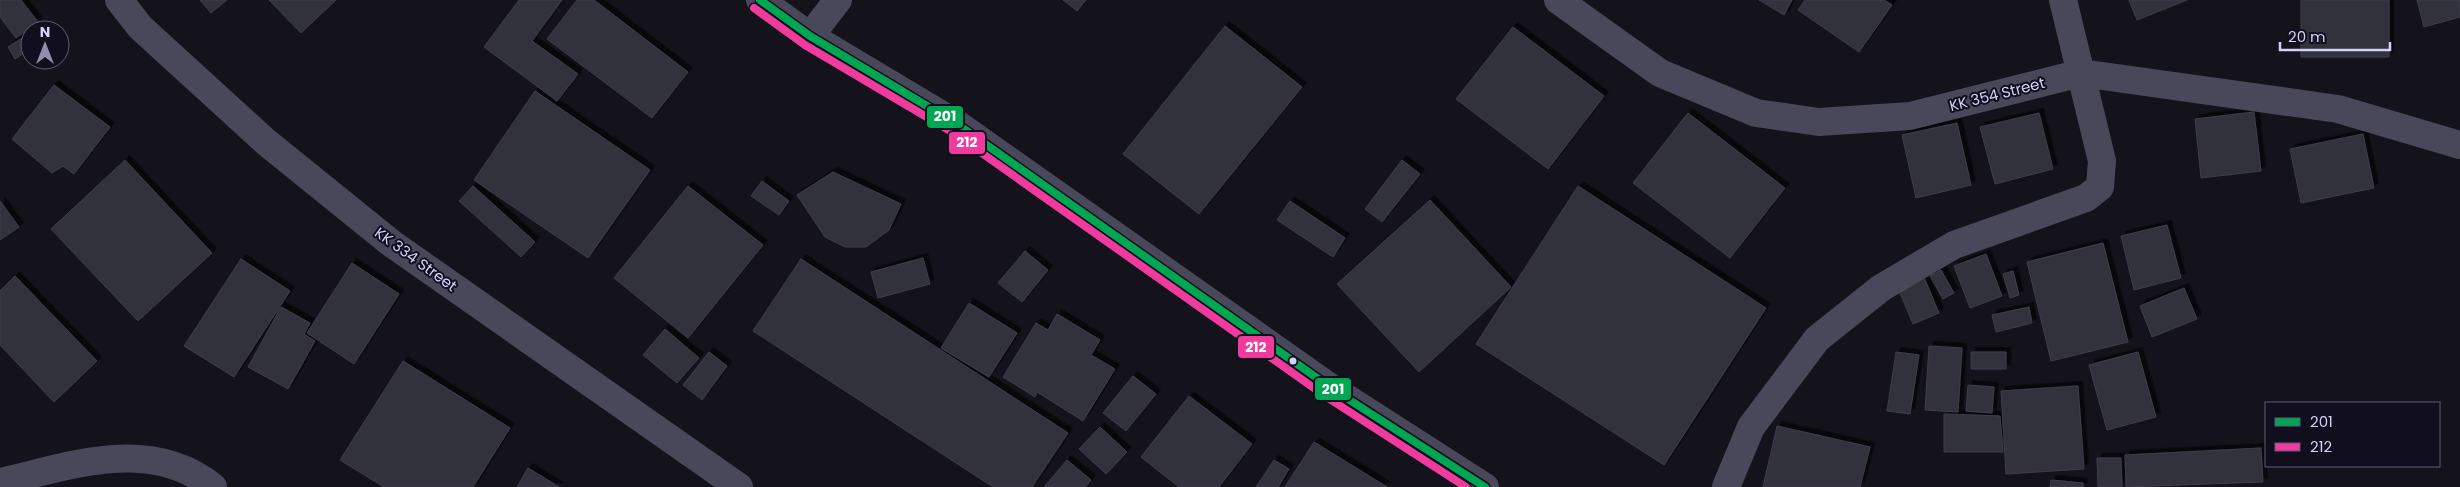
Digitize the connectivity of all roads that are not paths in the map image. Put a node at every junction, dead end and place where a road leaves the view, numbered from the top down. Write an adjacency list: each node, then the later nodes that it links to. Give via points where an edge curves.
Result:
1 (119, 0): 11 (street, KK 334 Street, via 140,27 266,142 392,243)
2 (760, 0): 6 (street)
3 (838, 0): 6 (street)
4 (1558, 0): 7 (street, KK 354 Street, via 1660,72 1756,113 1818,122 1910,116)
5 (2063, 0): 7 (street)
6 (810, 36): 12 (street, via 957,124 1334,390)
7 (2082, 73): 8 (street, KK 354 Street, via 2338,109); 13 (street, via 2102,161 2100,187 2086,198 1954,245 1881,288 1817,339 1751,427)
8 (2460, 145)
9 (0, 482): 10 (street, via 106,458 153,459 197,474)
10 (213, 487)
11 (739, 487)
12 (1485, 487)
13 (1726, 487)

